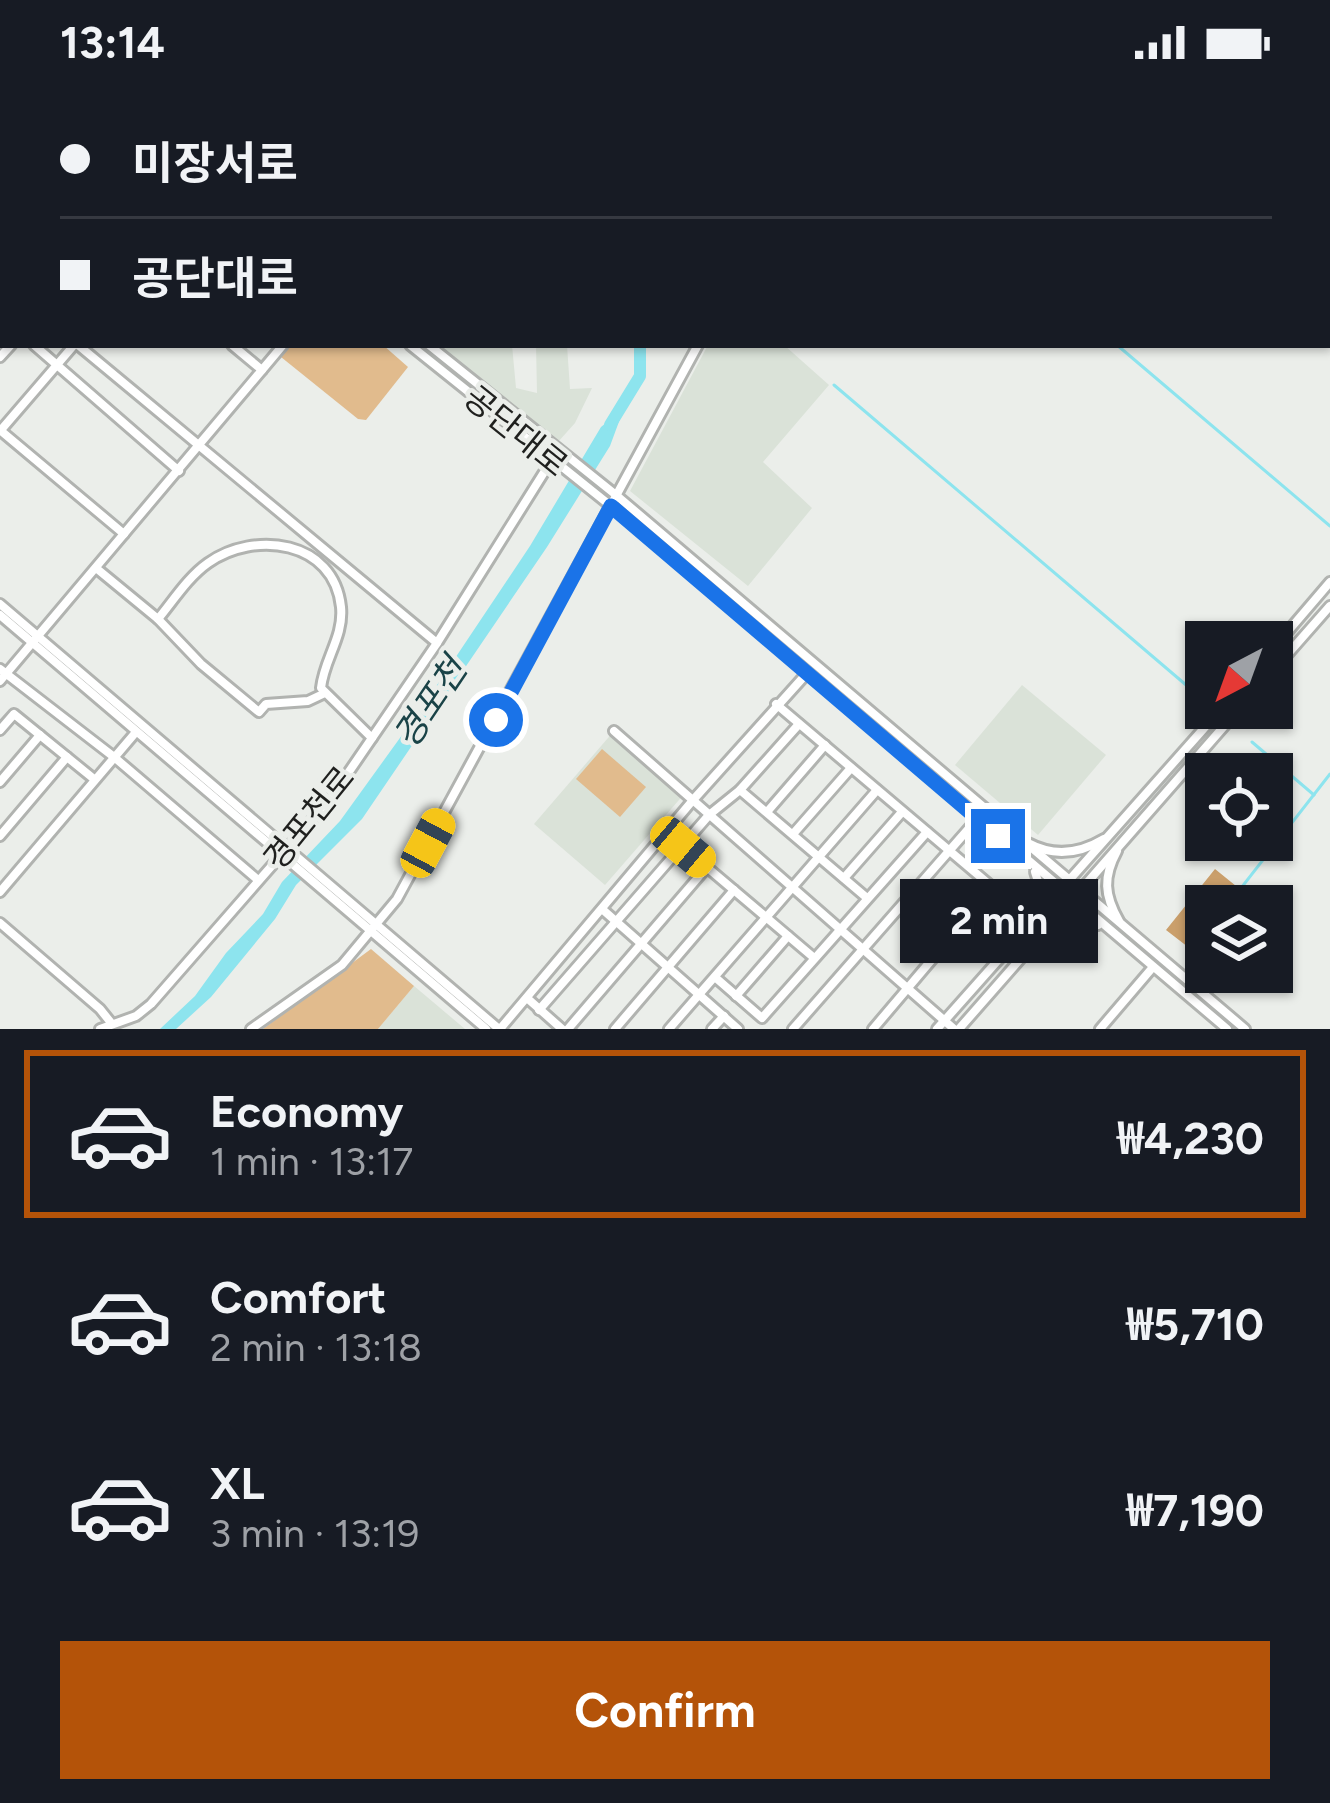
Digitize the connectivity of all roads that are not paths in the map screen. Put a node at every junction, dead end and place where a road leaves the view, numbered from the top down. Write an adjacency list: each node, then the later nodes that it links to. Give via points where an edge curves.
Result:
1 (37, 348): 9 (street)
2 (73, 348): 9 (street)
3 (80, 348): 12 (street)
4 (236, 348): 10 (street)
5 (280, 348): 10 (street)
6 (414, 348): 14 (street, 공단대로)
7 (434, 348): 13 (street, 공단대로)
8 (696, 348): 16 (street)
9 (56, 365): 11 (street); 15 (street)
10 (262, 370): 12 (street)
11 (0, 430): 18 (street)
12 (200, 447): 15 (street); 27 (street)
13 (560, 451): 14 (street, 경포천로); 16 (street, 공단대로)
14 (552, 460): 17 (street, 공단대로); 27 (street, 경포천로)
15 (179, 471): 18 (street)
16 (616, 495): 17 (street); 29 (street, 공단대로)
17 (611, 506): 30 (street, 공단대로); 82 (street)
18 (124, 534): 19 (street)
19 (96, 568): 24 (street); 26 (street)
20 (1330, 582): 25 (street)
21 (0, 604): 26 (street)
22 (1330, 606): 28 (street)
23 (0, 615): 26 (street)
24 (158, 620): 32 (street, via 259,712); 32 (street, via 200,570 227,552 271,542 297,548 330,577 340,602)
25 (1293, 625)
26 (34, 640): 31 (street); 39 (street); 64 (street)
27 (436, 644): 41 (street, 경포천로)
28 (1293, 648)
29 (814, 664): 30 (street); 53 (street, 공단대로)
30 (806, 674): 33 (street); 53 (street, 공단대로)
31 (2, 675): 44 (street)
32 (326, 693): 41 (street)
33 (776, 704): 34 (street); 50 (street)
34 (799, 724): 42 (street); 48 (street)
35 (1204, 729): 55 (street)
36 (1221, 729): 56 (street)
37 (0, 730): 40 (street, via 14,714)
38 (614, 731): 50 (street)
39 (136, 732): 44 (street); 64 (street)
40 (40, 735): 43 (street); 47 (street)
41 (372, 738): 64 (street, 경포천로)
42 (825, 745): 45 (street); 51 (street)
43 (67, 757): 46 (street); 60 (street)
44 (114, 757): 46 (street); 68 (street)
45 (850, 768): 49 (street); 59 (street)
46 (94, 779): 72 (street)
47 (0, 782)
48 (740, 790): 51 (street); 54 (street)
49 (877, 790): 52 (street); 65 (street)
50 (693, 800): 54 (street); 76 (street)
51 (767, 812): 59 (street)
52 (903, 812): 57 (street); 67 (street)
53 (981, 814): 58 (street, 공단대로); 62 (street); 63 (street, 공단대로)
54 (710, 815): 61 (street); 70 (street)
55 (1123, 822): 58 (street, via 1100,842 1065,852 1034,847); 69 (street)
56 (1131, 830): 71 (street); 83 (street, via 1105,884)
57 (927, 832): 62 (street); 74 (street)
58 (1011, 832): 69 (street, 공단대로)
59 (793, 834): 65 (street)
60 (0, 836)
61 (683, 847): 66 (street); 78 (street)
62 (950, 850): 87 (street); 92 (street, via 990,891)
63 (1018, 853): 69 (street, 공단대로); 81 (street, via 1041,887)
64 (285, 854): 68 (street, 경포천로); 82 (street)
65 (819, 857): 67 (street); 70 (street)
66 (707, 868): 73 (street); 86 (street)
67 (844, 878): 74 (street)
68 (258, 880): 98 (street, 경포천로, via 151,1004)
69 (1065, 886): 71 (street, 공단대로); 75 (street, 공단대로); 81 (street)
70 (791, 887): 77 (street); 80 (street)
71 (1078, 889): 75 (street); 83 (street, 공단대로)
72 (1, 890)
73 (734, 890): 77 (street); 90 (street)
74 (868, 898): 80 (street)
75 (1070, 898): 83 (street, 공단대로); 85 (street)
76 (602, 909): 78 (street); 95 (street)
77 (765, 917): 84 (street); 91 (street)
78 (616, 922): 86 (street); 96 (street)
79 (0, 923): 98 (street)
80 (839, 929): 87 (street); 88 (street)
81 (1027, 929): 99 (street)
82 (374, 930): 101 (street, via 342,964); 102 (street); 103 (street)
83 (1118, 931): 85 (street, via 1080,920); 89 (street, 공단대로); 114 (street, 공단대로)
84 (788, 936): 88 (street); 94 (street)
85 (1039, 936): 111 (street)
86 (642, 944): 90 (street); 104 (street)
87 (861, 948): 92 (street); 109 (street)
88 (813, 957): 94 (street, via 762,1018)
89 (1153, 967): 112 (street); 113 (street, 공단대로)
90 (668, 968): 93 (street); 105 (street)
91 (716, 978): 93 (street); 94 (street)
92 (907, 989): 99 (street); 110 (street)
93 (700, 994): 97 (street); 106 (street)
94 (736, 996)
95 (527, 998): 96 (street); 103 (street)
96 (539, 1010): 104 (street)
97 (724, 1016): 107 (street); 108 (street)
98 (112, 1024): 100 (street, 경포천로)
99 (941, 1025): 111 (street)
100 (100, 1029)
101 (251, 1029)
102 (486, 1029)
103 (499, 1029)
104 (565, 1029)
105 (615, 1029)
106 (669, 1029)
107 (712, 1029)
108 (738, 1029)
109 (793, 1029)
110 (873, 1029)
111 (956, 1029)
112 (1100, 1029)
113 (1227, 1029)
114 (1245, 1029)

